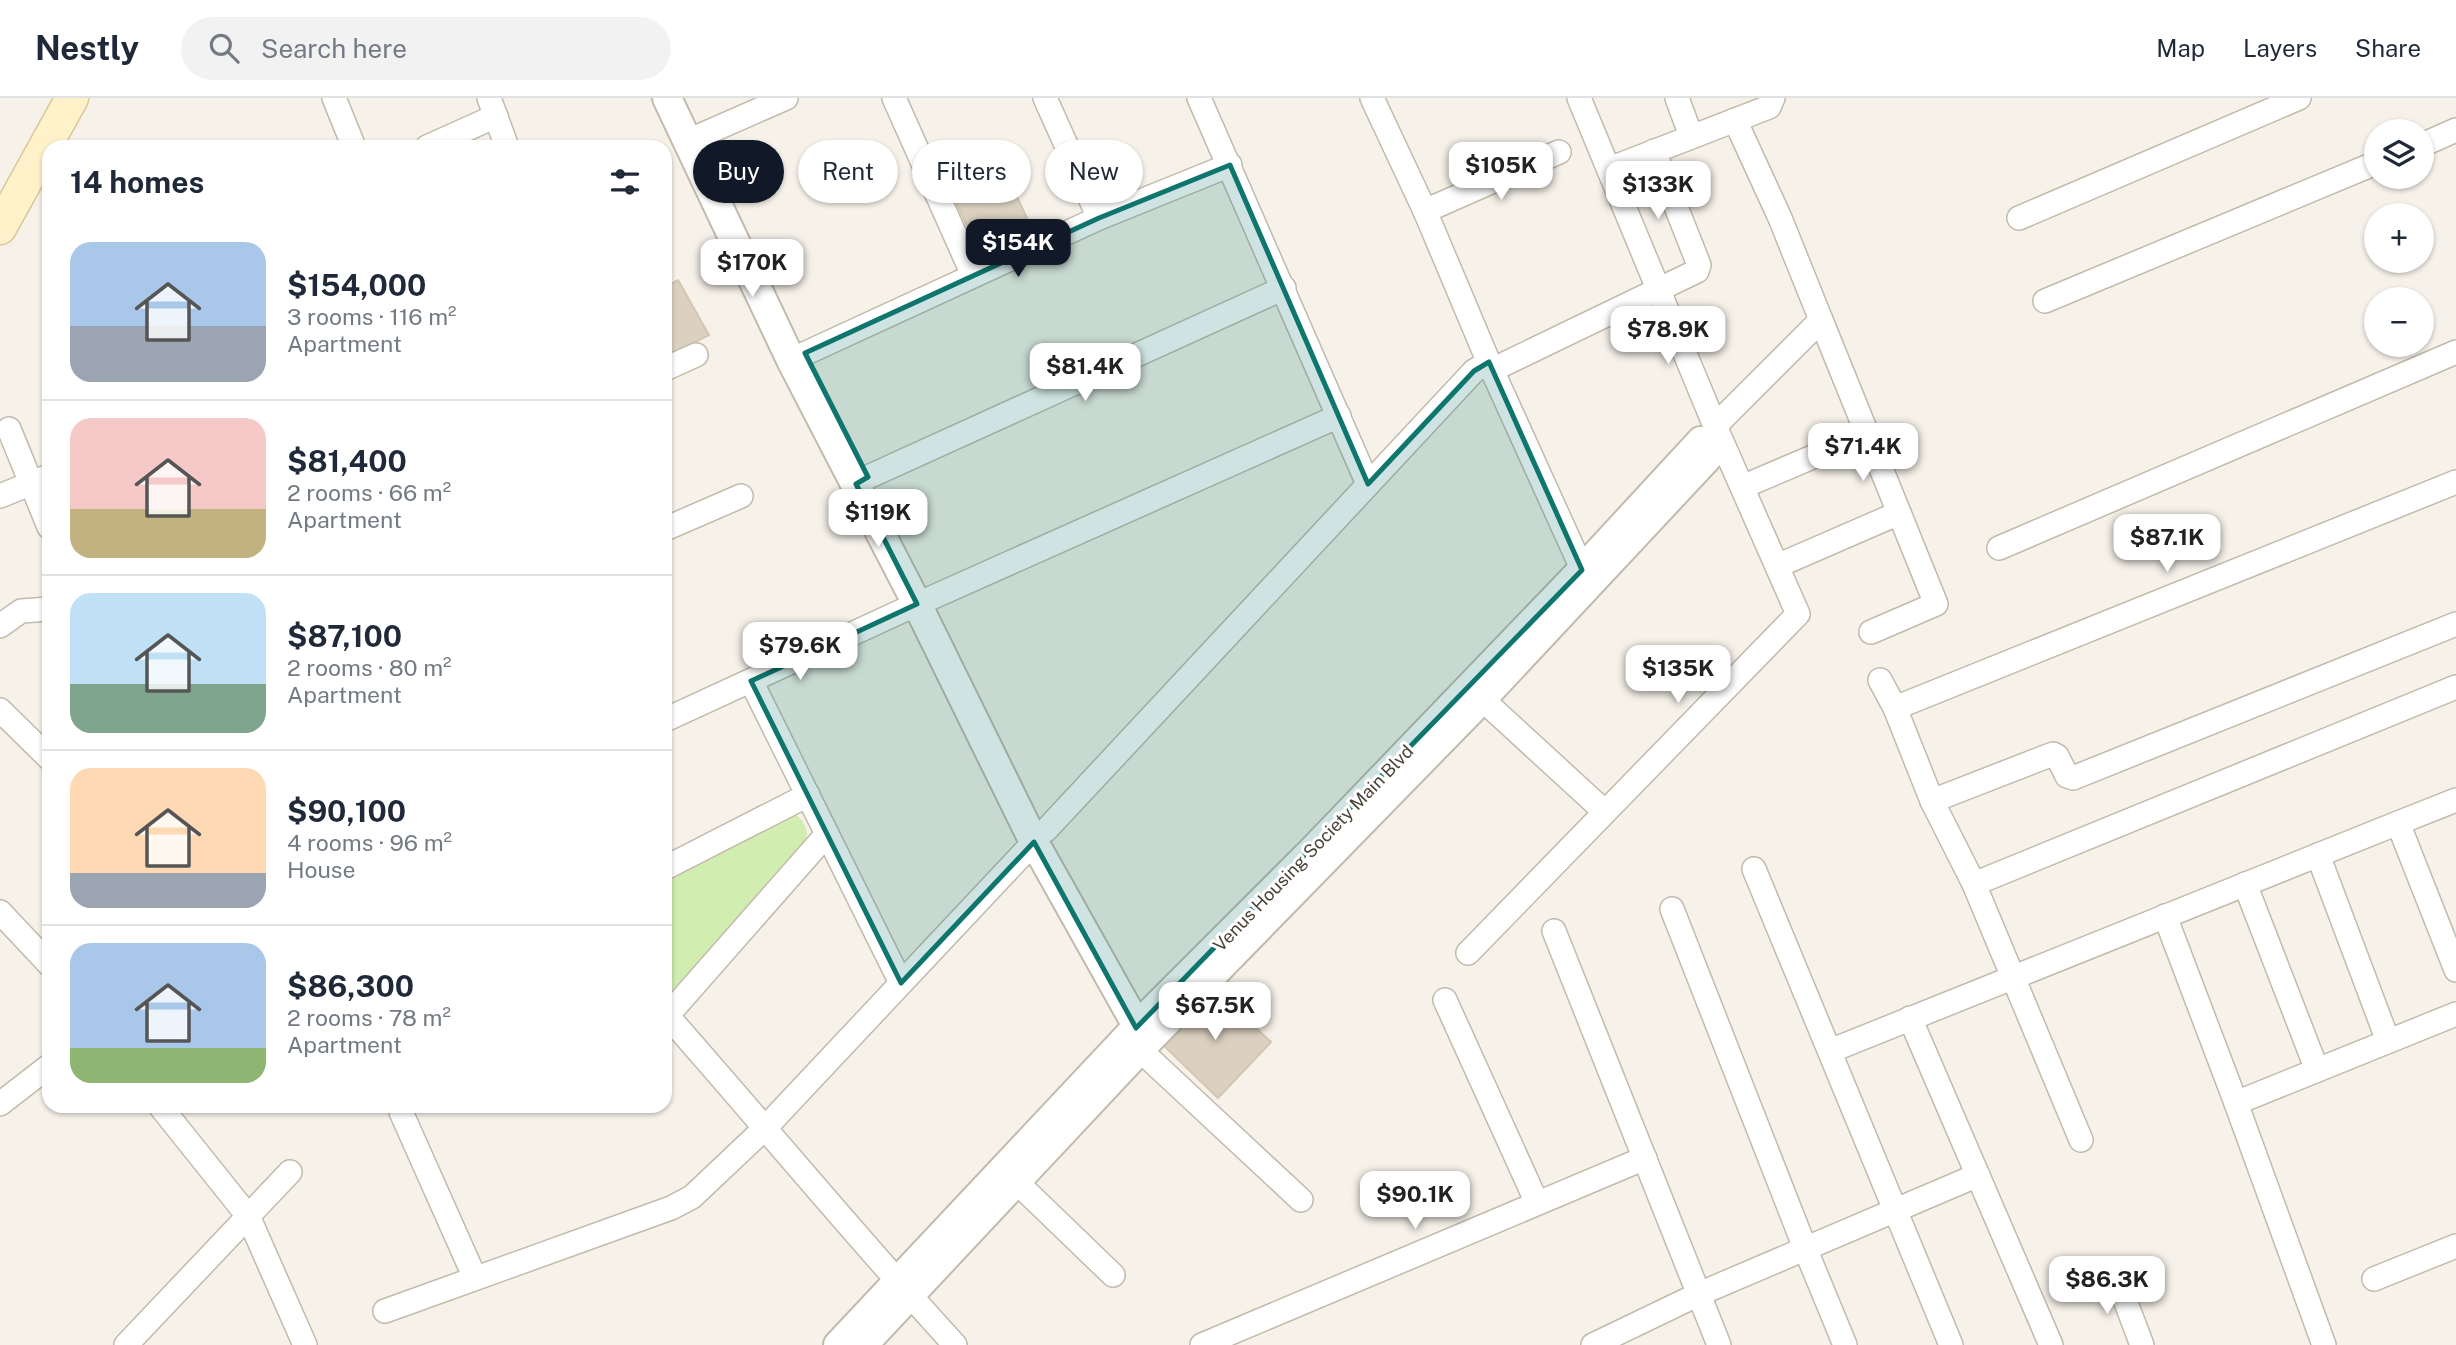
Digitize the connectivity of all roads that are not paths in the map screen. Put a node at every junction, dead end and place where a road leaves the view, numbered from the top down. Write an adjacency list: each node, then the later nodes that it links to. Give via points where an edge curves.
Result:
1 (49, 98): 31 (main road)
2 (72, 98): 20 (main road)
3 (334, 98): 21 (street)
4 (667, 98): 19 (street)
5 (680, 98): 19 (street)
6 (786, 98): 19 (street)
7 (894, 98): 36 (street)
8 (1045, 98): 33 (street)
9 (1199, 98): 28 (street)
10 (1373, 98): 32 (street)
11 (1578, 98): 30 (street)
12 (1676, 98): 18 (street)
13 (1773, 98): 16 (street, via 1769,107)
14 (2300, 98): 34 (street)
15 (492, 107): 22 (street); 23 (street)
16 (1735, 120): 18 (street); 40 (street)
17 (2456, 130): 24 (street)
18 (1691, 136): 25 (street)
19 (693, 138): 43 (street)
20 (49, 140)
21 (351, 140)
22 (438, 140)
23 (504, 140)
24 (2434, 140)
25 (1654, 151): 30 (street); 38 (street, via 1699,265 1697,271)
26 (42, 152): 35 (main road)
27 (1559, 152): 32 (street)
28 (1230, 165): 33 (street); 37 (street)
29 (2364, 168): 39 (street)
30 (1609, 169): 38 (street)
31 (0, 188)
32 (1425, 211): 45 (street)
33 (1099, 218): 36 (street)
34 (2019, 218)
35 (0, 228)
36 (974, 275): 43 (street)
37 (1284, 288): 46 (street); 51 (street)
38 (1660, 290): 45 (street); 49 (street)
39 (2045, 301)
40 (1821, 320): 48 (street); 49 (street)
41 (2456, 352): 59 (street)
42 (696, 355): 44 (street)
43 (798, 357): 51 (street)
44 (672, 366)
45 (1490, 366): 53 (street, via 1474,371); 61 (street)
46 (1339, 416): 53 (street); 62 (street)
47 (9, 429): 50 (street)
48 (1867, 434): 54 (street); 57 (street)
49 (1709, 441): 54 (street); 61 (street, Venus Housing Society Main Blvd)
50 (40, 480): 55 (street)
51 (862, 480): 62 (street)
52 (2456, 482): 71 (street)
53 (1368, 484): 81 (street)
54 (1742, 487): 60 (street)
55 (0, 496)
56 (741, 496): 58 (street)
57 (1899, 513): 60 (street); 66 (street, via 1936,604)
58 (672, 526)
59 (1999, 548)
60 (1777, 566): 78 (street, via 1798,614)
61 (1585, 577): 70 (street, Venus Housing Society Main Blvd)
62 (924, 601): 68 (street); 81 (street)
63 (42, 609): 65 (street, via 20,611)
64 (2456, 624): 77 (street, via 2073,778 2053,754)
65 (0, 626)
66 (1871, 632)
67 (1880, 680): 71 (street)
68 (751, 681): 73 (street); 75 (street)
69 (2456, 687): 85 (street)
70 (1476, 693): 78 (street); 101 (street, Venus Housing Society Main Blvd, via 1311,851)
71 (1895, 708): 77 (street)
72 (0, 710): 74 (street)
73 (672, 717)
74 (42, 751)
75 (808, 795): 80 (street); 83 (street)
76 (2456, 800): 79 (street)
77 (1932, 801): 85 (street)
78 (1605, 813): 91 (street)
79 (2398, 823): 82 (street); 93 (street)
80 (827, 834): 95 (street); 97 (street)
81 (1040, 836): 95 (street); 101 (street)
82 (2318, 855): 86 (street); 102 (street)
83 (672, 864)
84 (1754, 869): 103 (street)
85 (1974, 884): 94 (street)
86 (2245, 884): 89 (street); 104 (street)
87 (1672, 909): 121 (street)
88 (0, 912): 92 (street)
89 (2165, 916): 94 (street); 106 (street)
90 (1554, 931): 112 (street)
91 (1468, 953)
92 (42, 957)
93 (2456, 970)
94 (2014, 977): 99 (street); 111 (street)
95 (901, 983): 110 (street)
96 (1445, 1000): 117 (street)
97 (672, 1007)
98 (2456, 1014): 102 (street)
99 (1910, 1018): 103 (street); 115 (street)
100 (672, 1021): 110 (street)
101 (1146, 1033): 114 (street, Venus Housing Society Main Blvd); 116 (street)
102 (2388, 1041): 104 (street)
103 (1830, 1051): 118 (street)
104 (2317, 1070): 106 (street)
105 (42, 1071): 107 (street)
106 (2236, 1103): 141 (street)
107 (0, 1104)
108 (166, 1113): 119 (street)
109 (401, 1113): 124 (street)
110 (766, 1127): 124 (street, via 692,1197 671,1209); 126 (street)
111 (2081, 1140)
112 (1645, 1158): 117 (street); 127 (street)
113 (290, 1172): 119 (street)
114 (1010, 1175): 123 (street); 126 (street, Venus Housing Society Main Blvd)
115 (1978, 1175): 118 (street); 139 (street)
116 (1301, 1200)
117 (1537, 1203): 134 (street)
118 (1895, 1210): 121 (street); 138 (street)
119 (248, 1216): 129 (street); 130 (street)
120 (2456, 1246): 125 (street)
121 (1805, 1248): 127 (street); 137 (street)
122 (2114, 1271): 140 (street)
123 (1113, 1275)
124 (475, 1278): 128 (street)
125 (2374, 1279)
126 (904, 1290): 131 (street, Venus Housing Society Main Blvd); 132 (street, Venus Housing Society Main Blvd); 133 (street)
127 (1699, 1294): 135 (street); 136 (street)
128 (385, 1311)
129 (126, 1345)
130 (305, 1345)
131 (838, 1345)
132 (863, 1345)
133 (955, 1345)
134 (1202, 1345)
135 (1593, 1345)
136 (1719, 1345)
137 (1845, 1345)
138 (1951, 1345)
139 (2050, 1345)
140 (2142, 1345)
141 (2324, 1345)

